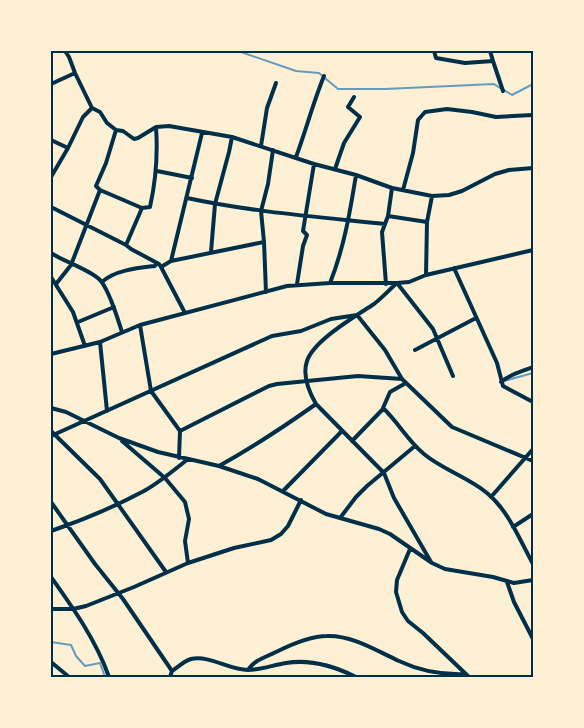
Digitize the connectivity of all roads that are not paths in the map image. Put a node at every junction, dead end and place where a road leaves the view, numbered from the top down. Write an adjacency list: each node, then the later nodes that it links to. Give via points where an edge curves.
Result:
1 (65, 51): 5 (street)
2 (434, 51): 4 (street, via 436,58 449,61)
3 (490, 51): 4 (street)
4 (493, 62): 9 (street)
5 (75, 73): 8 (street); 11 (street)
6 (324, 76): 21 (street)
7 (276, 83): 18 (street, via 267,108)
8 (51, 84)
9 (503, 91)
10 (354, 97): 24 (street, via 348,107 360,116 344,143)
11 (92, 108): 14 (street); 19 (street, via 83,117)
12 (533, 115): 31 (street, via 496,117 447,109 425,112 418,120)
13 (156, 127): 14 (street, via 134,139); 15 (street, via 179,127); 25 (street)
14 (116, 130): 30 (street, via 96,186)
15 (202, 133): 16 (street); 28 (street)
16 (232, 136): 18 (street); 34 (street)
17 (51, 140): 19 (street)
18 (261, 146): 20 (street)
19 (68, 148): 27 (street)
20 (273, 150): 21 (street); 37 (street)
21 (296, 158): 22 (street)
22 (314, 164): 24 (street); 39 (street)
23 (533, 168): 32 (street, via 508,170 462,191)
24 (335, 169): 26 (street)
25 (157, 171): 28 (street); 36 (street, via 150,207)
26 (356, 175): 29 (street); 41 (street)
27 (51, 177)
28 (192, 178): 33 (street)
29 (392, 188): 31 (street); 40 (street)
30 (100, 190): 36 (street); 44 (street)
31 (403, 190): 32 (street)
32 (432, 196): 42 (street)
33 (187, 198): 34 (street); 50 (street)
34 (216, 204): 37 (street); 48 (street)
35 (53, 208): 38 (street); 44 (street)
36 (142, 208): 46 (street)
37 (261, 211): 39 (street); 45 (street)
38 (51, 213)
39 (304, 215): 41 (street); 60 (street, via 303,231 307,234)
40 (388, 216): 42 (street); 43 (street)
41 (348, 220): 43 (street); 58 (street)
42 (428, 222): 55 (street)
43 (385, 224): 61 (street, via 382,232)
44 (87, 226): 46 (street); 52 (street)
45 (264, 242): 48 (street); 64 (street)
46 (126, 245): 51 (street)
47 (533, 250): 54 (street)
48 (211, 252): 50 (street)
49 (51, 254): 52 (street)
50 (171, 261): 53 (street)
51 (157, 263): 53 (street); 57 (street, via 125,271)
52 (72, 265): 57 (street); 62 (street)
53 (162, 266): 66 (street)
54 (454, 268): 55 (street); 68 (street)
55 (426, 275): 59 (street)
56 (51, 277): 62 (street)
57 (102, 282): 65 (street)
58 (330, 283): 60 (street); 61 (street)
59 (397, 283): 61 (street); 67 (street); 72 (street)
60 (297, 284): 64 (street)
61 (386, 284)
62 (57, 286): 63 (street); 69 (street)
63 (51, 291)
64 (266, 292): 66 (street)
65 (114, 307): 69 (street); 71 (street)
66 (185, 313): 70 (street)
67 (356, 315): 79 (street, via 385,350); 80 (street, via 317,346 307,361); 83 (street, via 272,336)
68 (476, 318): 72 (street); 82 (street, via 497,362)
69 (78, 322): 74 (street)
70 (140, 325): 71 (street); 83 (street)
71 (122, 332): 73 (street)
72 (437, 338): 75 (street); 78 (street)
73 (100, 342): 74 (street); 88 (street)
74 (85, 346): 76 (street)
75 (415, 350)
76 (51, 354)
77 (533, 367): 82 (street, via 510,374)
78 (453, 376)
79 (402, 379): 80 (street, via 358,376); 81 (street)
80 (306, 381): 85 (street); 92 (street, via 269,386)
81 (406, 383): 87 (street, via 390,392); 99 (street, via 452,427)
82 (502, 384): 84 (street)
83 (151, 391): 88 (street); 92 (street)
84 (533, 402)
85 (316, 404): 91 (street); 102 (street, via 263,441)
86 (51, 408): 89 (street)
87 (383, 409): 95 (street); 96 (street)
88 (107, 410): 89 (street)
89 (87, 421): 93 (street); 94 (street)
90 (51, 431): 93 (street)
91 (342, 431): 95 (street); 105 (street)
92 (180, 432): 98 (street)
93 (53, 435): 109 (street, via 93,470)
94 (119, 438): 98 (street); 104 (street)
95 (352, 441): 103 (street)
96 (415, 446): 103 (street); 106 (street)
97 (533, 449): 99 (street)
98 (179, 458): 100 (street)
99 (525, 458): 101 (street); 106 (street)
100 (188, 459): 102 (street); 104 (street)
101 (533, 461)
102 (219, 466): 105 (street)
103 (384, 473): 111 (street, via 356,497); 117 (street, via 394,498)
104 (165, 478): 109 (street); 116 (street, via 185,502 188,511 185,548)
105 (283, 491): 107 (street)
106 (491, 497): 113 (street)
107 (301, 500): 111 (street); 116 (street, via 288,526 271,540)
108 (51, 502): 112 (street)
109 (118, 503): 112 (street); 119 (street)
110 (533, 514): 113 (street)
111 (340, 518): 115 (street, via 379,529)
112 (68, 525): 114 (street); 123 (street)
113 (512, 527): 118 (street)
114 (51, 531)
115 (410, 549): 117 (street); 130 (street, via 397,580 396,592 402,612)
116 (188, 563): 119 (street)
117 (432, 563): 122 (street, via 445,569)
118 (533, 564)
119 (166, 572): 123 (street)
120 (51, 576): 124 (street)
121 (533, 580): 122 (street)
122 (507, 582): 126 (street)
123 (118, 593): 124 (street); 129 (street)
124 (73, 609): 125 (street); 132 (street, via 97,648)
125 (51, 610)
126 (533, 639)
127 (51, 662): 131 (street)
128 (248, 670): 129 (street, via 192,659); 130 (street, via 251,664 282,649 328,636 354,641 434,673); 133 (street, via 300,662 332,666)
129 (171, 674)
130 (467, 676)
131 (69, 677)
132 (109, 677)
133 (356, 677)

